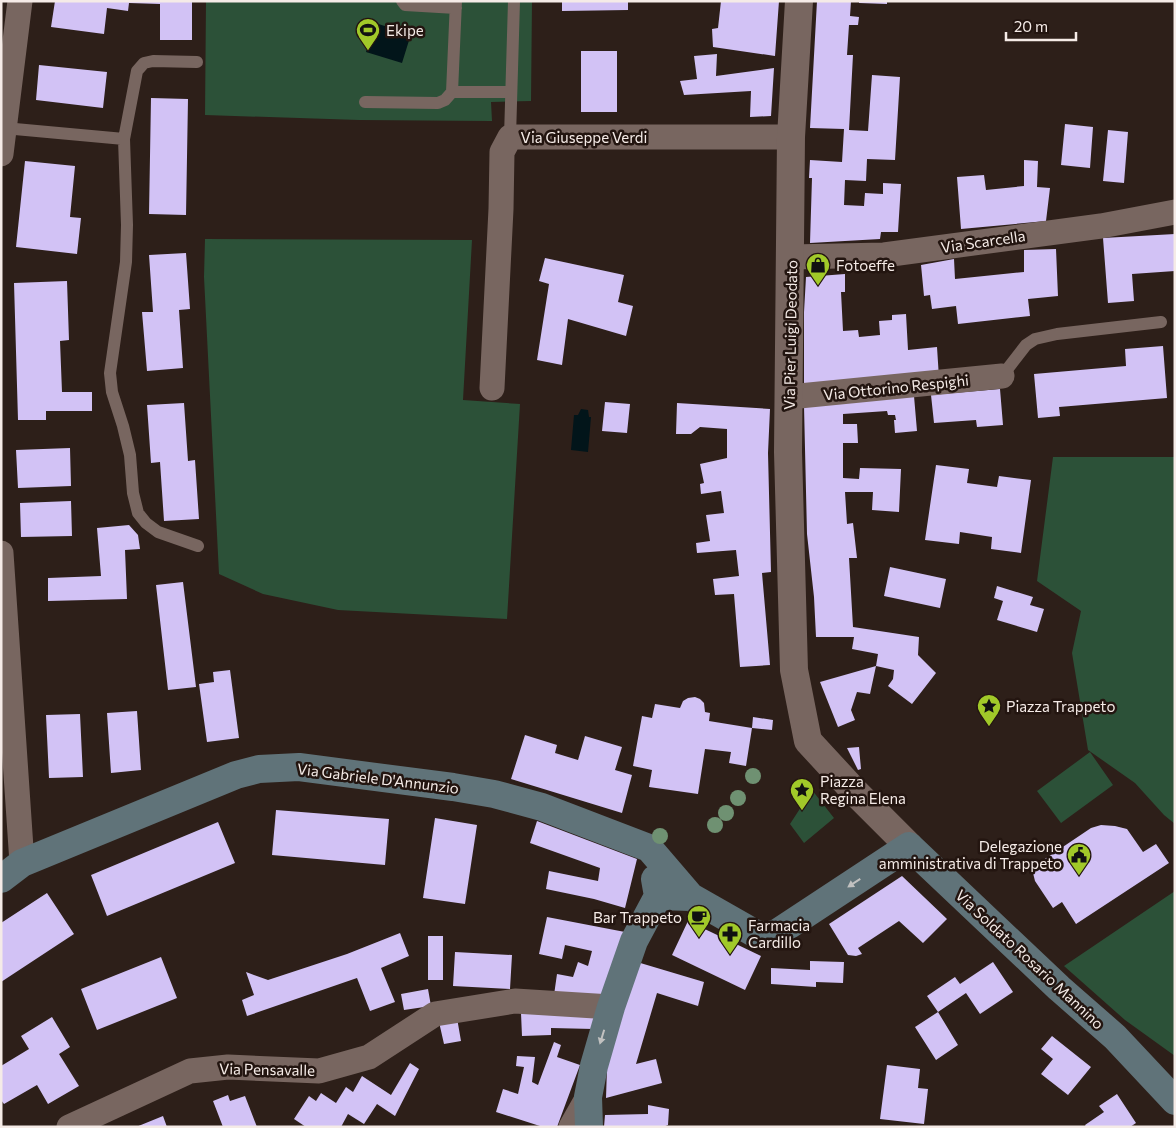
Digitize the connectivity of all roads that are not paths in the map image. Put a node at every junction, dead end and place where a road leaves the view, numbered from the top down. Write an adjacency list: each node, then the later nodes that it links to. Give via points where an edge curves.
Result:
1 (20, 1): 10 (street)
2 (402, 1): 5 (lane, via 405,5)
3 (514, 1): 8 (lane)
4 (799, 1): 12 (street, Via Pier Luigi Deodato)
5 (456, 5): 7 (lane)
6 (198, 62): 13 (lane, via 144,63 138,71)
7 (452, 92): 8 (lane); 9 (lane, via 438,104)
8 (511, 92): 11 (lane)
9 (365, 102)
10 (4, 128): 13 (lane); 14 (street)
11 (510, 137): 12 (street, Via Giuseppe Verdi); 19 (street, Via Giuseppe Verdi, via 502,152)
12 (791, 137): 16 (street, Via Pier Luigi Deodato)
13 (124, 138): 21 (lane, via 126,262 111,364 112,392 124,426 138,513 158,532)
14 (1, 154)
15 (1175, 212): 16 (street, Via Scarcella, via 1101,226 884,255)
16 (791, 257): 20 (street, Via Pier Luigi Deodato)
17 (1161, 322): 18 (lane, via 1034,339 1026,344)
18 (1002, 376): 20 (street, Via Ottorino Respighi)
19 (492, 388)
20 (789, 398): 24 (street, Via Pier Luigi Deodato, via 794,670 808,741)
21 (198, 546)
22 (1, 553): 25 (street)
23 (649, 848): 25 (main road, Via Gabriele D'Annunzio, via 542,807 494,794 299,767 259,769 236,775); 26 (main road); 27 (main road)
24 (916, 854): 27 (main road, one-way to 27, via 777,933 766,936 756,934); 29 (main road, Via Soldato Rosario Mannino)
25 (12, 871)
26 (658, 896): 27 (main road); 28 (main road, via 634,941)
27 (691, 897)
28 (611, 1007): 31 (main road, one-way to 31); 33 (street, Via Pensavalle, via 516,1001 435,1014 369,1057 319,1071 228,1067 190,1071)
29 (1115, 1037): 30 (main road); 32 (main road)
30 (1175, 1079)
31 (588, 1097): 34 (street); 35 (main road)
32 (1175, 1100)
33 (69, 1127)
34 (572, 1127)
35 (589, 1127)

